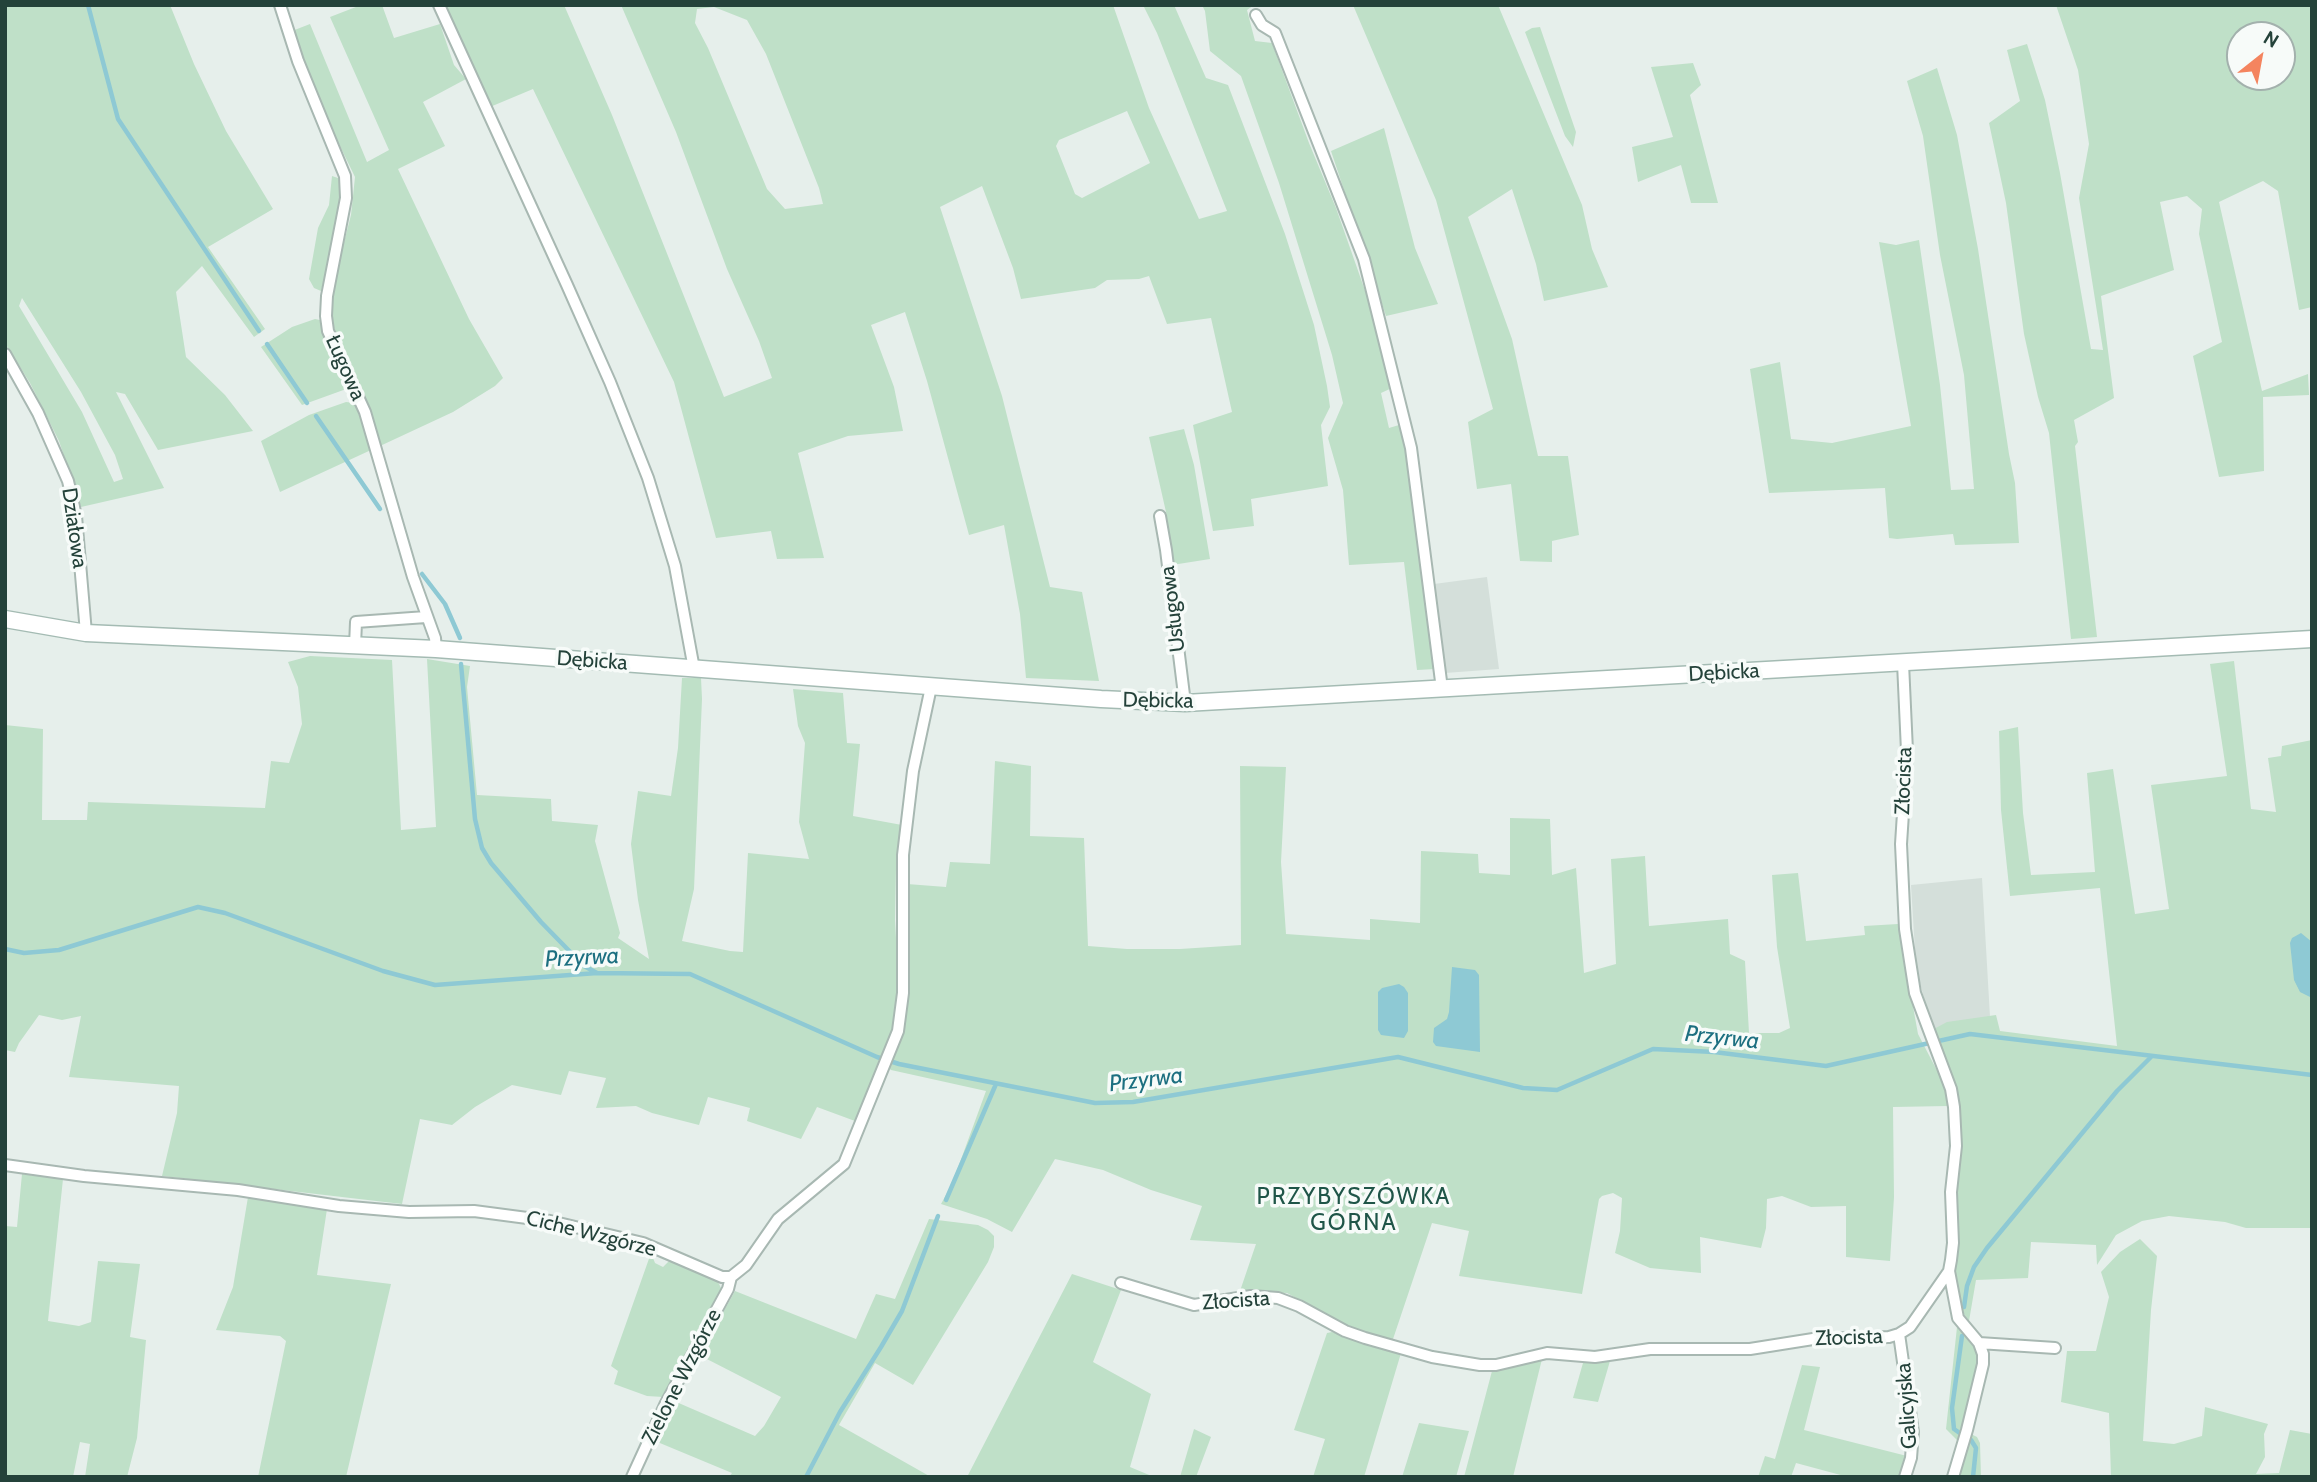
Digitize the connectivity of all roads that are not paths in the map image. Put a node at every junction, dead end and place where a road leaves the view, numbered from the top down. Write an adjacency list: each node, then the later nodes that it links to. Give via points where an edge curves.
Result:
1 (280, 5): 6 (street, Ługowa, via 302,73 345,176 346,198 327,296 328,331 365,412)
2 (439, 5): 13 (street, via 610,382 648,478 675,566)
3 (1256, 15): 15 (street, via 1275,33 1364,260 1411,448)
4 (5, 354): 8 (street, Działowa, via 68,481 76,516)
5 (1160, 516): 16 (street, Usługowa)
6 (426, 617): 10 (street, via 356,622); 11 (street, Ługowa)
7 (5, 619): 8 (street, Dębicka)
8 (86, 633): 10 (street, Dębicka)
9 (2312, 639): 12 (street, Dębicka)
10 (355, 646): 11 (street, Dębicka)
11 (436, 649): 13 (street, Dębicka)
12 (1903, 663): 15 (street, Dębicka); 18 (street, Złocista, via 1907,751 1901,844 1909,966 1954,1108 1953,1243)
13 (694, 669): 14 (street, Dębicka)
14 (930, 687): 16 (street, Dębicka); 19 (street, via 907,813 898,1031 844,1164 778,1219 746,1265)
15 (1442, 689): 16 (street, Dębicka)
16 (1185, 703)
17 (5, 1165): 19 (street, Ciche Wzgórze, via 231,1189 339,1206 474,1211 550,1221 643,1243)
18 (1948, 1271): 21 (street, Złocista, via 1919,1316); 22 (street, via 1958,1318)
19 (731, 1278): 24 (street, Zielone Wzgórze)
20 (1121, 1283): 21 (street, Złocista, via 1194,1305 1251,1296 1278,1298 1365,1338 1480,1365 1547,1353 1588,1357 1650,1349 1750,1349 1813,1339)
21 (1899, 1334): 25 (street, Galicyjska, via 1913,1432)
22 (1979, 1343): 23 (street); 26 (street, via 1983,1364)
23 (2055, 1348)
24 (632, 1477)
25 (1905, 1477)
26 (1954, 1477)

